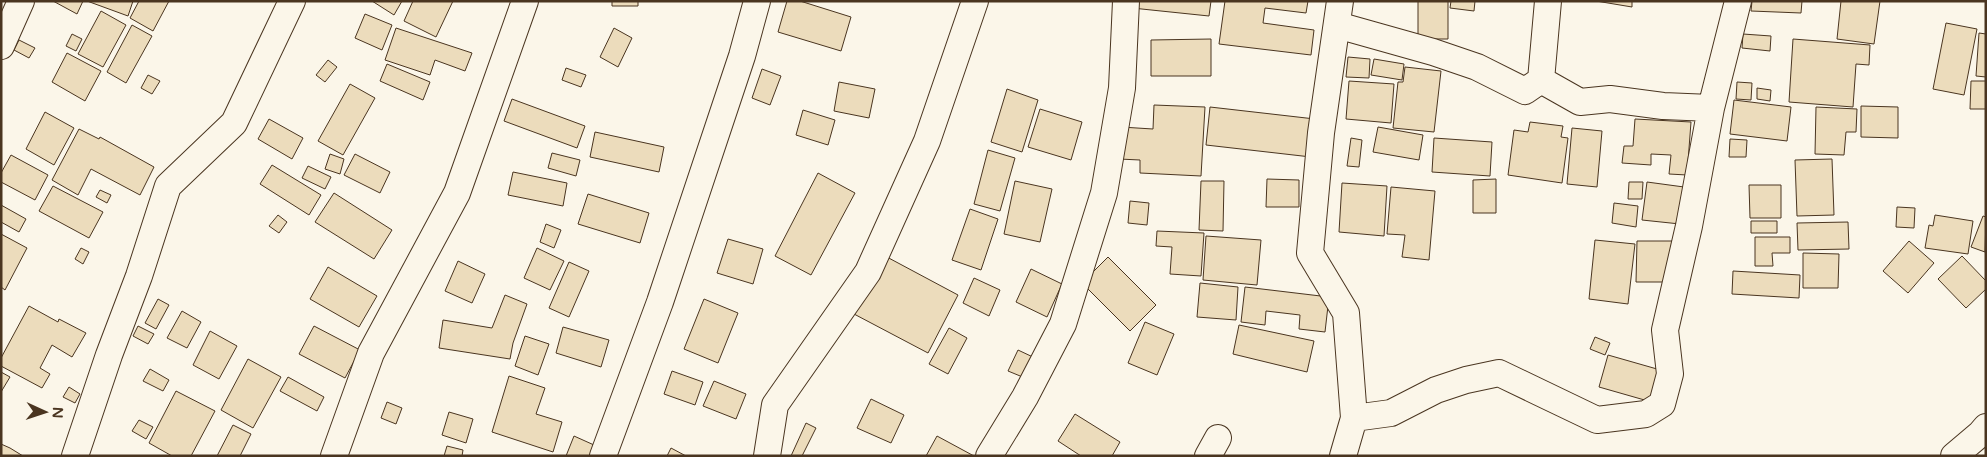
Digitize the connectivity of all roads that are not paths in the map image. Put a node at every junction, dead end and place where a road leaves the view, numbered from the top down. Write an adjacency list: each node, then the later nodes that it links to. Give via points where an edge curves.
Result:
1 (21, 1): 10 (street)
2 (292, 1): 15 (street, via 234,123 168,186)
3 (526, 1): 16 (street, via 457,193 372,353)
4 (757, 1): 17 (street, via 742,56 660,302)
5 (975, 1): 18 (street, via 927,141 868,272 775,405)
6 (1126, 1): 19 (street, via 1122,88 1104,193 1062,324 1025,397)
7 (1548, 1): 11 (street)
8 (1738, 1): 12 (street)
9 (1339, 13): 11 (street, via 1477,67 1525,91); 13 (street, via 1321,133 1310,253 1346,313)
10 (1, 46)
11 (1541, 80): 12 (street, via 1580,102 1610,99)
12 (1712, 108): 13 (street, via 1665,330 1670,374 1662,404 1646,414 1598,420 1499,373 1436,390 1391,412)
13 (1354, 418): 20 (street)
14 (1986, 427): 21 (street)
15 (76, 456)
16 (334, 456)
17 (603, 456)
18 (767, 456)
19 (989, 456)
20 (1342, 456)
21 (1954, 456)

